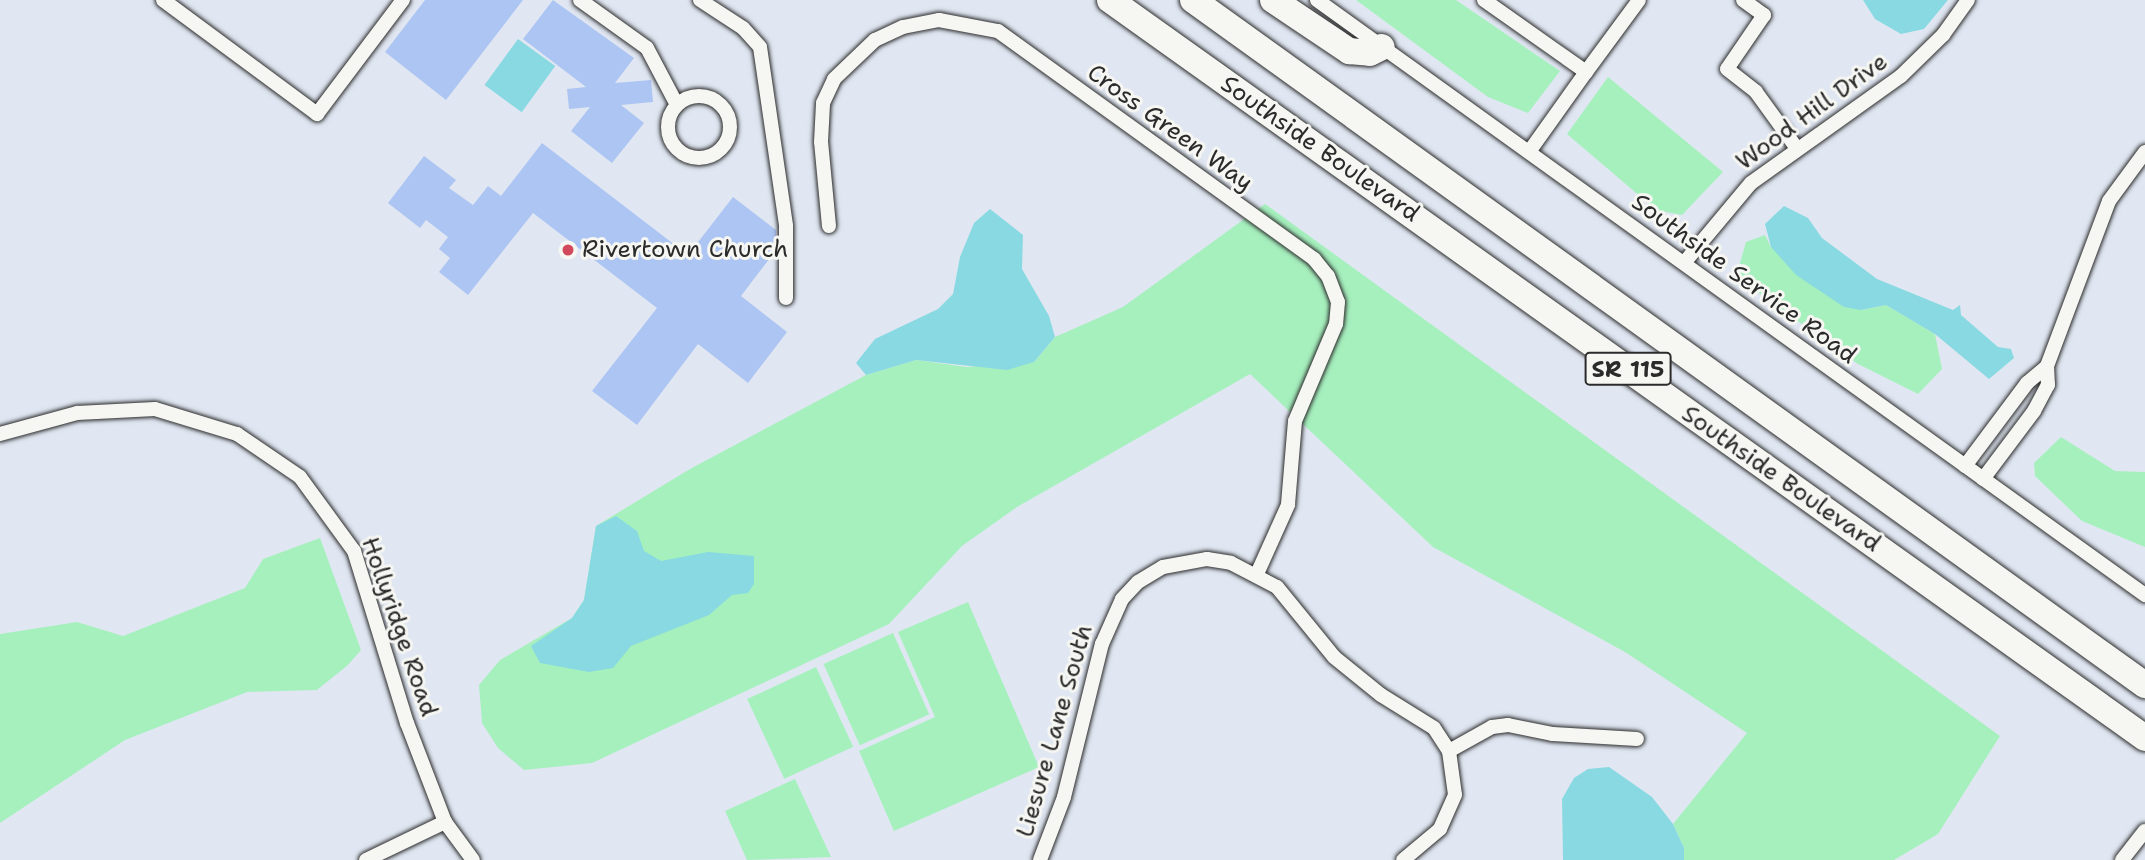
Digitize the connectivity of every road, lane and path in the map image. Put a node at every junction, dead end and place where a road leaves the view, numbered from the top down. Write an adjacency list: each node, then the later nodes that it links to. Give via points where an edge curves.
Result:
1 (163, 0): 2 (street, via 317,114)
2 (403, 0)
3 (580, 0): 15 (street, via 647,48)
4 (700, 0): 21 (street, via 743,28 761,47 786,226)
5 (1110, 0): 29 (highway, Southside Boulevard / SR 115)
6 (1193, 0): 28 (highway, Southside Boulevard / SR 115)
7 (1273, 0): 13 (highway, via 1349,51 1370,53)
8 (1317, 0): 13 (street, Southside Service Road)
9 (1484, 0): 14 (street)
10 (1639, 0): 14 (street)
11 (1743, 0): 16 (street, via 1764,15 1727,69 1756,92)
12 (1968, 0): 16 (street, Wood Hill Drive, via 1943,35 1901,75)
13 (1382, 47): 17 (street, Southside Service Road)
14 (1586, 72): 17 (street)
15 (677, 105): 15 (street, via 668,127 677,149 699,158 721,149 730,127 722,105 700,96)
16 (1796, 147): 20 (street, Wood Hill Drive, via 1751,183)
17 (1529, 152): 20 (street, Southside Service Road)
18 (2145, 152): 22 (street, via 2109,201)
19 (829, 226): 26 (street, Cross Green Way, via 821,142 823,103 834,79 875,40 903,27 939,20 998,32 1314,259 1328,276 1338,302 1336,324 1295,421 1288,505)
20 (1684, 263): 24 (street, Southside Service Road)
21 (786, 299)
22 (2047, 366): 24 (street, via 2027,383); 25 (street, via 2048,385 2034,411)
23 (0, 434): 34 (street, Hollyridge Road, via 77,413 155,409 237,434 300,477 354,551 407,723)
24 (1965, 466): 25 (street, Southside Service Road)
25 (1983, 479): 27 (street, Southside Service Road)
26 (1257, 574): 32 (street, Liesure Lane South, via 1277,587 1334,657 1381,695 1434,728); 38 (street, Liesure Lane South, via 1231,563 1185,559 1138,582 1122,599 1102,644 1064,797)
27 (2145, 595)
28 (2145, 685)
29 (2096, 703): 30 (highway, Southside Boulevard / SR 115); 33 (highway, via 2113,729)
30 (2145, 738)
31 (1637, 739): 32 (street, via 1553,734 1508,725 1492,727)
32 (1448, 751): 39 (street, via 1455,795 1448,814 1440,829)
33 (2145, 757)
34 (445, 822): 36 (street); 37 (street, Hollyridge Road)
35 (2145, 831): 40 (street)
36 (366, 860)
37 (473, 860)
38 (1040, 860)
39 (1403, 860)
40 (2122, 860)

